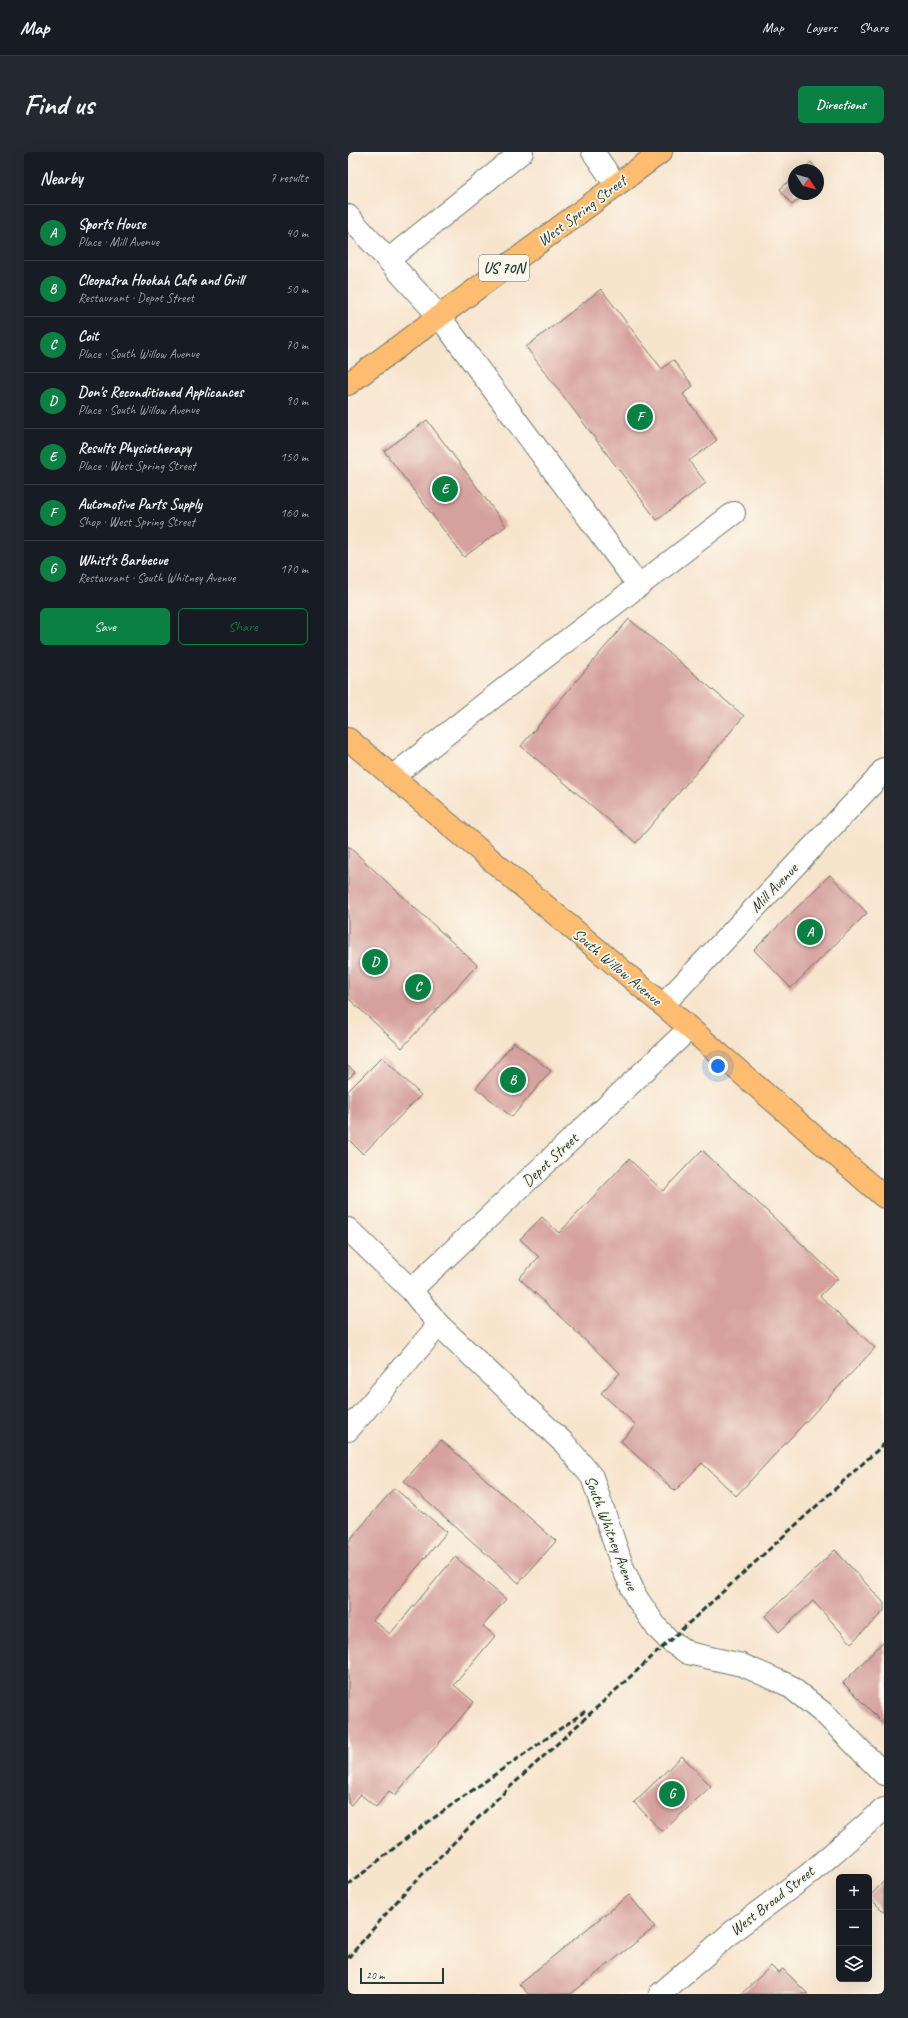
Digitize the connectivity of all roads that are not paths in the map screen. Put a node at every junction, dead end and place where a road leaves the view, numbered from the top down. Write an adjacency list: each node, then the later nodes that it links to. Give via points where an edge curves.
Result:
1 (522, 152): 6 (street)
2 (593, 152): 4 (street)
3 (661, 152): 4 (main road, West Spring Street / US 70N)
4 (616, 185): 7 (main road, West Spring Street / US 70N)
5 (348, 216): 6 (street)
6 (388, 260): 7 (street)
7 (439, 316): 8 (main road, West Spring Street / US 70N); 10 (street)
8 (348, 384)
9 (734, 513): 10 (street)
10 (639, 586): 13 (street)
11 (348, 739): 13 (main road, South Willow Avenue)
12 (884, 770): 14 (street, Mill Avenue)
13 (392, 777): 14 (main road, South Willow Avenue)
14 (663, 1005): 15 (main road, South Willow Avenue)
15 (689, 1029): 16 (main road, South Willow Avenue); 18 (street, Depot Street)
16 (884, 1197)
17 (348, 1229): 18 (street, South Whitney Avenue)
18 (411, 1290): 19 (street, South Whitney Avenue)
19 (439, 1326): 20 (street); 21 (street, South Whitney Avenue, via 565,1444 592,1477 623,1568 636,1597 657,1628 688,1654 742,1665 788,1685 827,1716)
20 (348, 1430)
21 (884, 1774)
22 (884, 1809): 23 (street, West Broad Street, via 809,1874 738,1927)
23 (667, 1992)

